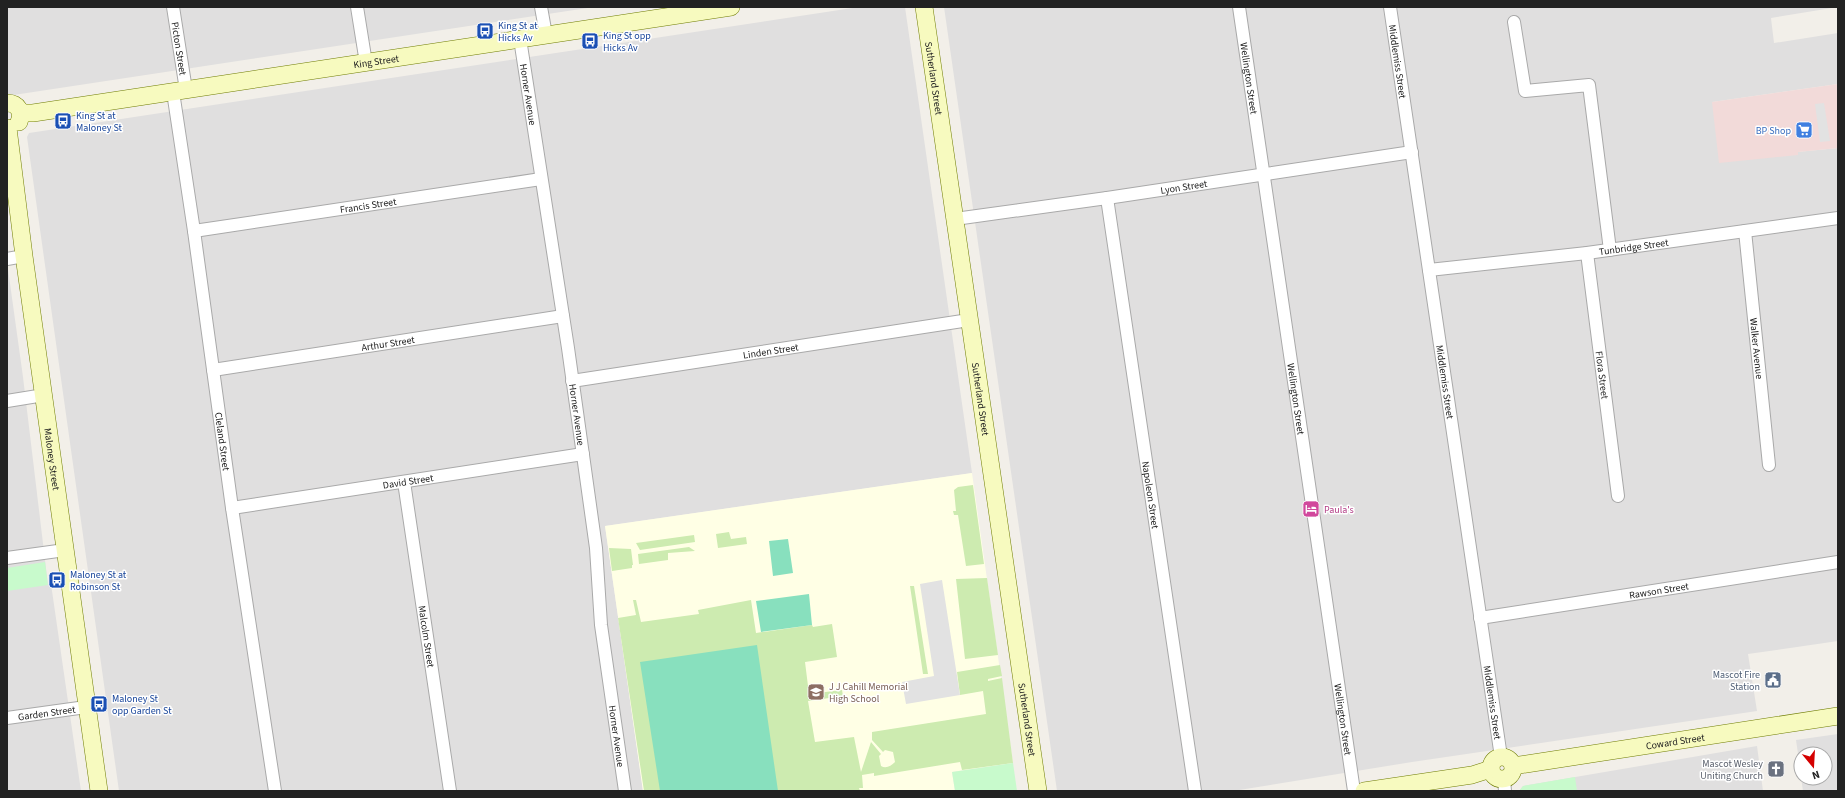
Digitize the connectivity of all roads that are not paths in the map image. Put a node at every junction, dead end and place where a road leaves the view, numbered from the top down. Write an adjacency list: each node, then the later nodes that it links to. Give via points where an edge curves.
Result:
1 (174, 7): 12 (street, Picton Street)
2 (357, 7): 11 (street)
3 (541, 7): 9 (street)
4 (730, 7): 9 (main road, King Street)
5 (924, 7): 20 (main road, Sutherland Street)
6 (1239, 7): 16 (street, Wellington Street)
7 (1390, 7): 15 (street, Middlemiss Street)
8 (1514, 22): 23 (street, via 1525,91 1589,85)
9 (546, 35): 10 (main road, King Street)
10 (520, 39): 11 (main road, King Street); 17 (street, Horner Avenue)
11 (366, 62): 12 (main road, King Street)
12 (180, 91): 13 (main road, King Street, via 33,112); 21 (street, Cleland Street)
13 (14, 108): 14 (main road, via 21,117 17,124)
14 (8, 128): 25 (main road, Maloney Street)
15 (1412, 152): 16 (street, Lyon Street); 27 (street, Middlemiss Street)
16 (1264, 174): 18 (street, Lyon Street); 53 (street, Wellington Street)
17 (541, 179): 21 (street, Francis Street); 28 (street, Horner Avenue)
18 (1107, 198): 20 (street, Lyon Street); 52 (street, Napoleon Street)
19 (1838, 218): 22 (street, Tunbridge Street)
20 (955, 219): 29 (main road, Sutherland Street)
21 (194, 231): 30 (street, Cleland Street)
22 (1745, 231): 23 (street, Tunbridge Street); 35 (street, Walker Avenue)
23 (1610, 250): 24 (street, Tunbridge Street)
24 (1588, 253): 27 (street, Tunbridge Street); 37 (street, Flora Street)
25 (24, 256): 26 (street); 32 (main road, Maloney Street)
26 (7, 259)
27 (1429, 270): 42 (street, Middlemiss Street)
28 (563, 316): 30 (street, Arthur Street); 31 (street, Horner Avenue)
29 (969, 320): 31 (street, Linden Street); 51 (main road, Sutherland Street)
30 (213, 370): 38 (street, Cleland Street)
31 (572, 381): 34 (street, Horner Avenue)
32 (44, 395): 33 (street); 39 (main road, Maloney Street)
33 (7, 401)
34 (583, 454): 36 (street, David Street); 50 (street, Horner Avenue, via 596,548 601,625)
35 (1769, 465)
36 (404, 482): 38 (street, David Street); 49 (street, Malcolm Street)
37 (1618, 496)
38 (232, 508): 48 (street, Cleland Street)
39 (65, 550): 40 (street); 43 (main road, Maloney Street)
40 (7, 558)
41 (1838, 562): 42 (street, Rawson Street)
42 (1480, 618): 46 (street, Middlemiss Street)
43 (86, 707): 45 (street, Garden Street); 47 (main road, Maloney Street)
44 (1838, 716): 46 (main road, Coward Street)
45 (7, 718)
46 (1503, 772): 54 (main road, Coward Street)
47 (99, 791)
48 (275, 791)
49 (450, 791)
50 (625, 791)
51 (1038, 791)
52 (1195, 791)
53 (1354, 791)
54 (1364, 791)

